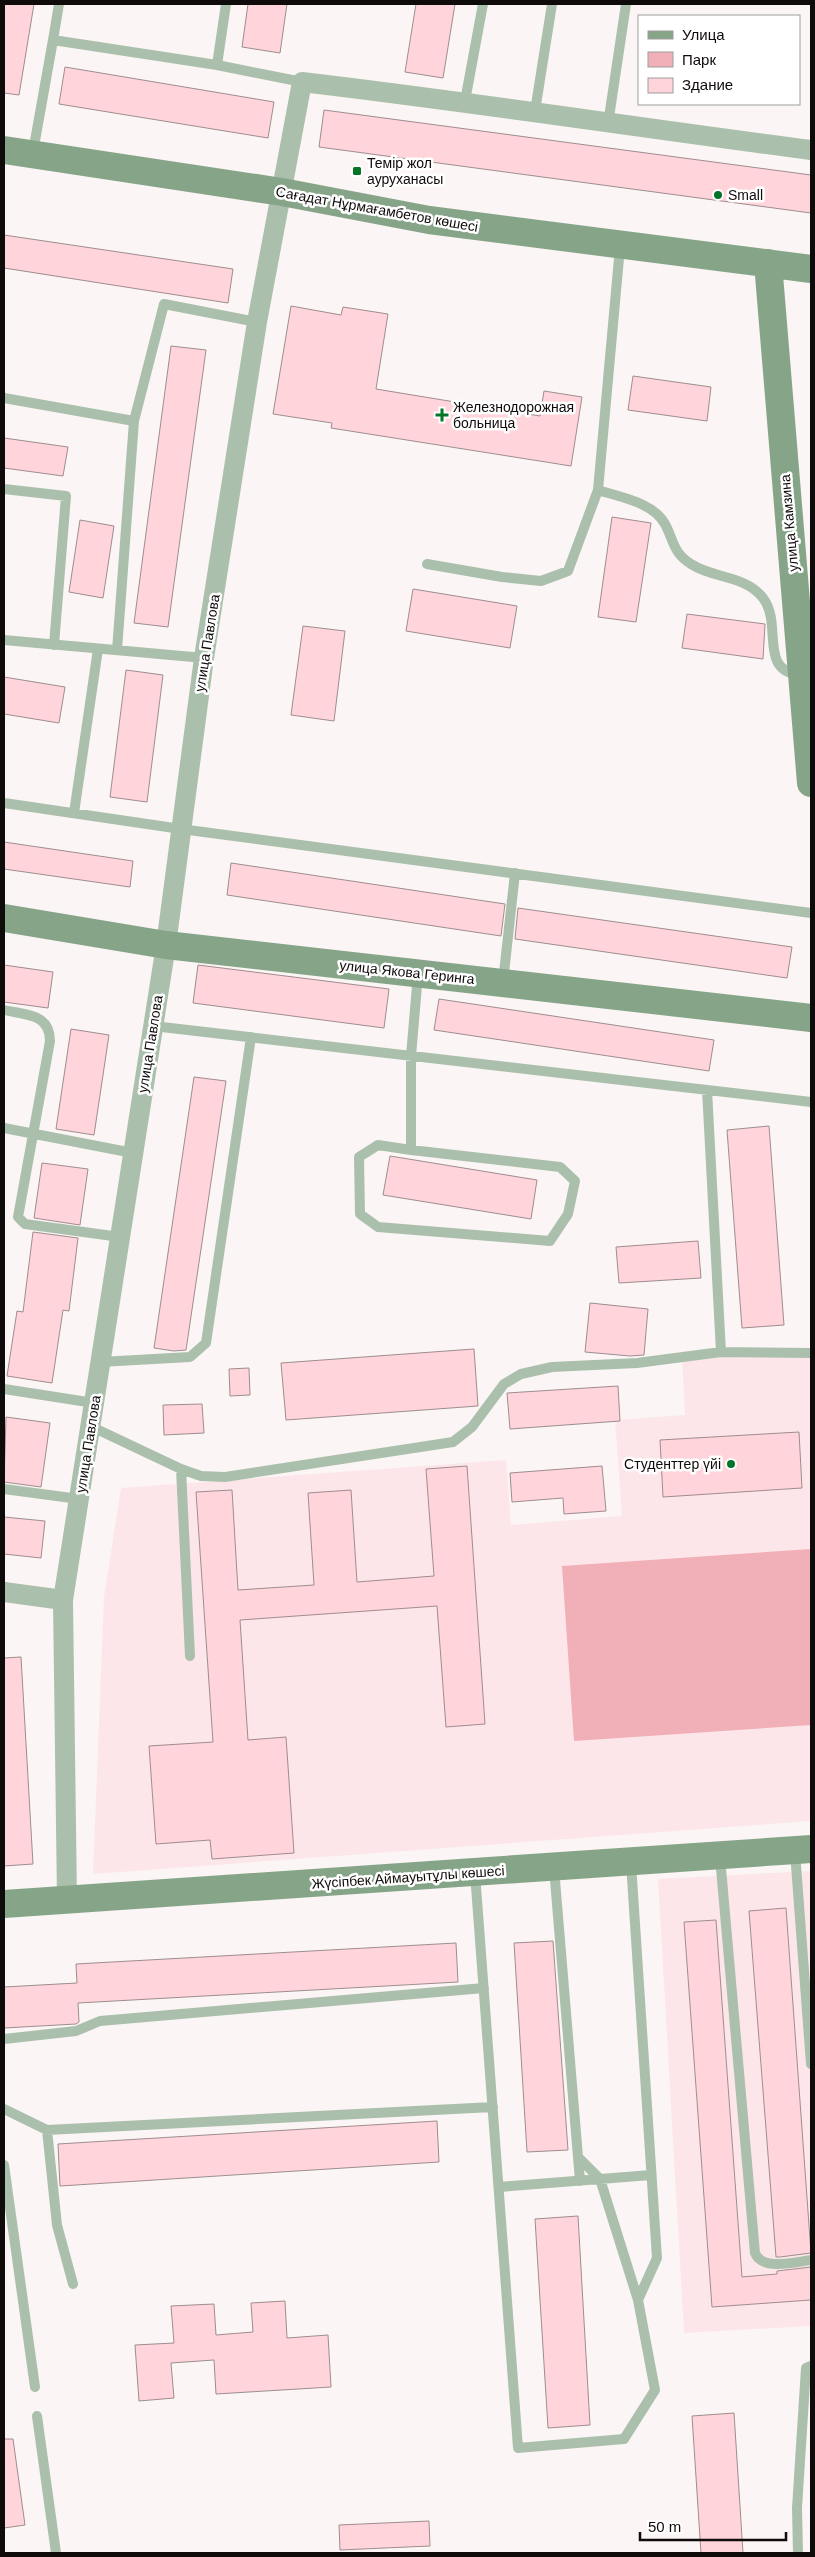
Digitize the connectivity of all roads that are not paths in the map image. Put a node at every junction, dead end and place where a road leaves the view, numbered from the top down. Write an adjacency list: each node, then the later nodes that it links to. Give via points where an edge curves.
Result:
1 (59, 4): 6 (lane)
2 (226, 4): 7 (lane)
3 (483, 4): 9 (lane)
4 (552, 4): 10 (lane)
5 (626, 4): 11 (lane)
6 (54, 40): 7 (lane); 14 (lane)
7 (217, 65): 8 (lane)
8 (302, 82): 9 (street); 15 (street, улица Павлова)
9 (465, 101): 10 (street)
10 (536, 111): 11 (street)
11 (608, 124): 13 (street)
12 (4, 150): 14 (street, Сағадат Нұрмағамбетов көшесі)
13 (811, 150)
14 (33, 155): 15 (street, Сағадат Нұрмағамбетов көшесі)
15 (282, 192): 16 (street, Сағадат Нұрмағамбетов көшесі, via 429,220); 19 (street, улица Павлова)
16 (620, 244): 17 (street, Сағадат Нұрмағамбетов көшесі); 23 (lane)
17 (768, 263): 18 (street, Сағадат Нұрмағамбетов көшесі); 30 (street, улица Камзина)
18 (811, 269)
19 (258, 322): 21 (lane, via 164,304); 29 (street, улица Павлова)
20 (4, 398): 21 (lane)
21 (134, 421): 28 (lane)
22 (4, 489): 26 (lane, via 66,496)
23 (598, 490): 24 (lane, via 568,571 541,581 502,578); 30 (lane, via 646,506 664,522 672,545 692,565 749,584 768,607 778,666 787,674)
24 (427, 564)
25 (4, 640): 26 (lane)
26 (54, 645): 27 (lane)
27 (98, 648): 28 (lane); 33 (lane)
28 (117, 650): 29 (lane)
29 (204, 658): 34 (street, улица Павлова)
30 (807, 674): 31 (street, улица Камзина)
31 (811, 783)
32 (4, 803): 33 (lane)
33 (74, 813): 34 (lane)
34 (181, 829): 35 (lane); 38 (street, улица Павлова)
35 (515, 874): 36 (lane); 40 (lane)
36 (811, 913)
37 (4, 918): 38 (street, улица Якова Геринга)
38 (166, 945): 39 (street, улица Якова Геринга); 43 (street, улица Павлова)
39 (418, 974): 40 (street, улица Якова Геринга); 45 (lane)
40 (502, 983): 42 (street, улица Якова Геринга)
41 (4, 1010): 49 (lane, via 43,1020 50,1030)
42 (811, 1018)
43 (153, 1026): 44 (lane); 51 (street, улица Павлова)
44 (251, 1037): 45 (lane); 55 (lane, via 206,1344 190,1357)
45 (411, 1056): 46 (lane); 50 (lane)
46 (707, 1090): 47 (lane); 53 (lane)
47 (811, 1102)
48 (4, 1128): 49 (lane)
49 (32, 1134): 51 (lane); 52 (lane, via 18,1217 25,1224)
50 (411, 1150): 50 (lane, via 378,1146 359,1157 360,1214 378,1227 550,1241 568,1214 575,1181 560,1166)
51 (133, 1153): 52 (street, улица Павлова)
52 (120, 1237): 55 (street, улица Павлова)
53 (720, 1352): 54 (lane); 59 (lane, via 637,1363 552,1367 521,1374 504,1384 472,1427 453,1442 225,1477 201,1476)
54 (811, 1353)
55 (100, 1362): 57 (street, улица Павлова)
56 (4, 1389): 57 (lane)
57 (94, 1404): 58 (street, улица Павлова)
58 (90, 1426): 59 (lane); 61 (street, улица Павлова)
59 (182, 1469): 64 (lane)
60 (4, 1489): 61 (lane)
61 (79, 1499): 63 (street, улица Павлова)
62 (4, 1592): 63 (street)
63 (63, 1600): 70 (street, улица Павлова)
64 (190, 1656)
65 (803, 1850): 66 (street, Жүсіпбек Аймауытұлы көшесі); 74 (lane)
66 (720, 1857): 67 (street, Жүсіпбек Аймауытұлы көшесі); 84 (lane, via 755,2253 764,2264)
67 (631, 1862): 68 (street, Жүсіпбек Аймауытұлы көшесі); 80 (lane)
68 (554, 1867): 69 (street, Жүсіпбек Аймауытұлы көшесі); 78 (lane)
69 (475, 1872): 70 (street, Жүсіпбек Аймауытұлы көшесі); 72 (lane)
70 (67, 1900): 71 (street, Жүсіпбек Аймауытұлы көшесі)
71 (4, 1904)
72 (484, 1988): 73 (lane, via 100,2021 76,2031); 75 (lane)
73 (4, 2039)
74 (811, 2064)
75 (493, 2106): 77 (lane); 83 (lane)
76 (4, 2108): 77 (lane)
77 (47, 2130): 85 (lane, via 57,2225)
78 (578, 2157): 81 (lane); 82 (lane)
79 (4, 2165): 88 (lane)
80 (651, 2175): 81 (lane); 86 (lane, via 657,2258)
81 (600, 2179): 82 (lane); 86 (lane)
82 (580, 2180): 83 (lane)
83 (499, 2187): 86 (lane, via 518,2448 624,2438 655,2390)
84 (811, 2260)
85 (73, 2284)
86 (638, 2300)
87 (811, 2366): 91 (lane, via 806,2368 797,2508)
88 (35, 2387)
89 (37, 2416): 90 (lane)
90 (56, 2553)
91 (798, 2553)

